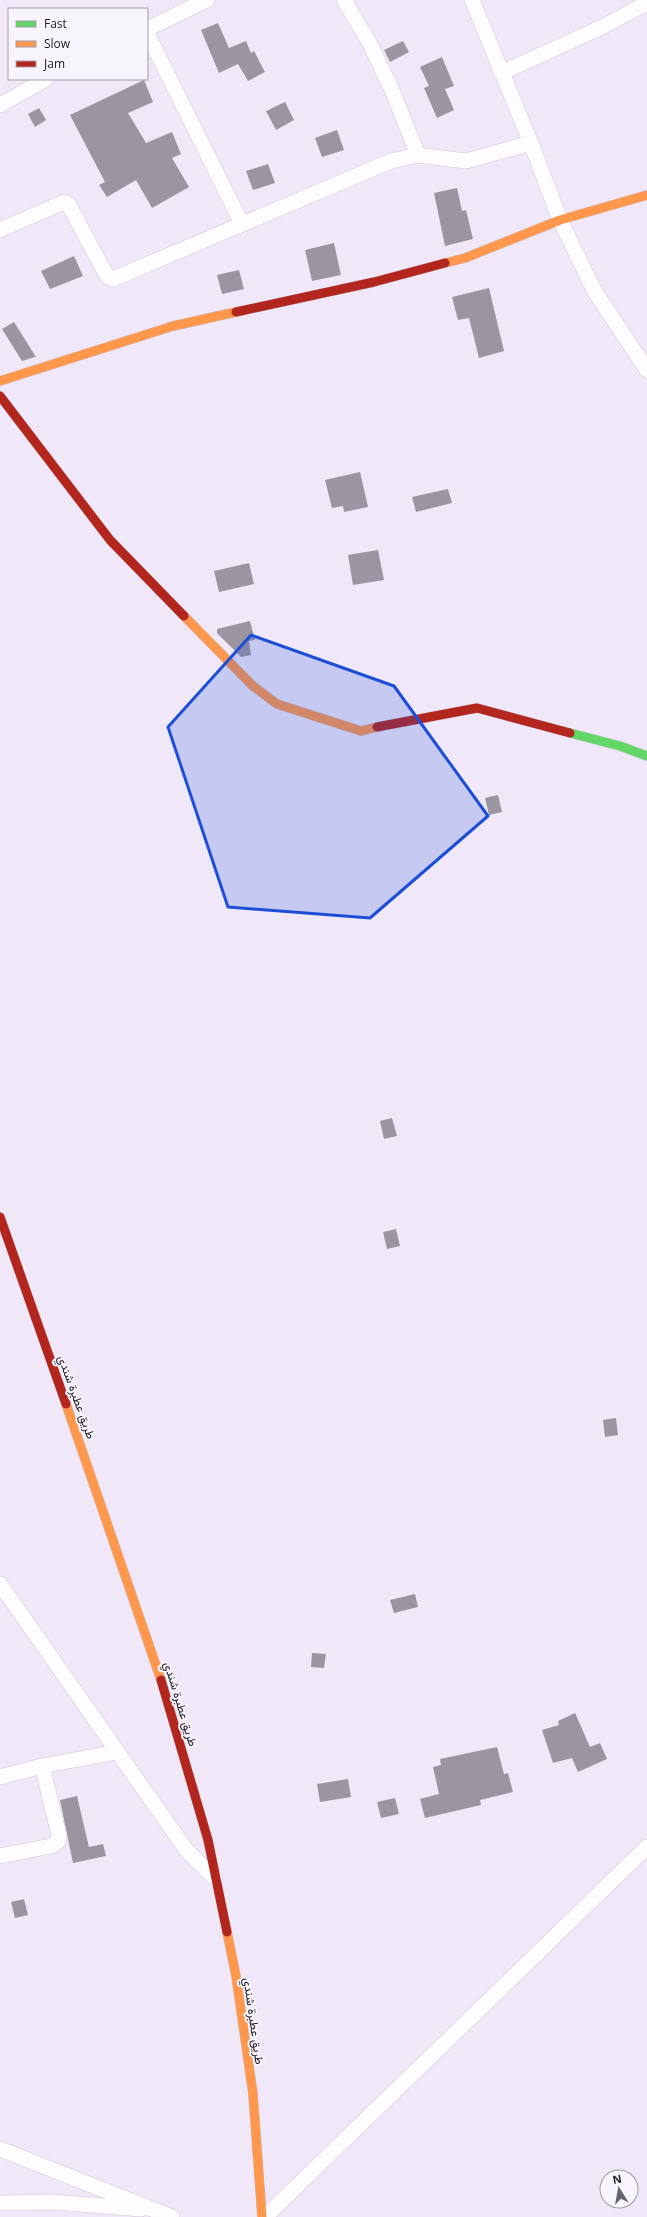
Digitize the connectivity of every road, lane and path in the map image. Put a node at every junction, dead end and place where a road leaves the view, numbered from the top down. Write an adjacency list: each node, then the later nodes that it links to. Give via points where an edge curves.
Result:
1 (207, 0): 5 (street)
2 (344, 0): 11 (street, via 375,56)
3 (472, 0): 7 (street)
4 (647, 3): 7 (street, via 602,27)
5 (148, 29)
6 (148, 35): 14 (street)
7 (501, 73): 10 (street)
8 (44, 80): 9 (street)
9 (0, 105)
10 (531, 143): 11 (street, via 466,161); 13 (street)
11 (418, 155): 14 (street, via 391,161)
12 (647, 195): 13 (main road)
13 (560, 220): 16 (street, via 595,292); 17 (main road, via 465,258 374,282 173,326)
14 (242, 224): 15 (street, via 112,279 103,269 69,205 64,202)
15 (0, 230)
16 (647, 370)
17 (0, 381)
18 (0, 396): 19 (main road, via 110,540 253,686 277,704 361,731 477,708 620,746)
19 (647, 756)
20 (0, 1217): 27 (main road, طريق عطبرة شندي, via 154,1656 208,1840)
21 (0, 1584): 22 (street)
22 (117, 1752): 23 (street); 27 (street, via 187,1851)
23 (42, 1766): 24 (street); 26 (street, via 59,1835 58,1842 51,1846)
24 (0, 1777)
25 (647, 1847): 32 (street)
26 (0, 1856)
27 (215, 1878): 32 (main road, طريق عطبرة شندي, via 236,1976 253,2094)
28 (0, 2149): 30 (street)
29 (0, 2203): 30 (street, via 53,2202)
30 (156, 2210): 31 (street)
31 (172, 2217)
32 (264, 2217)

